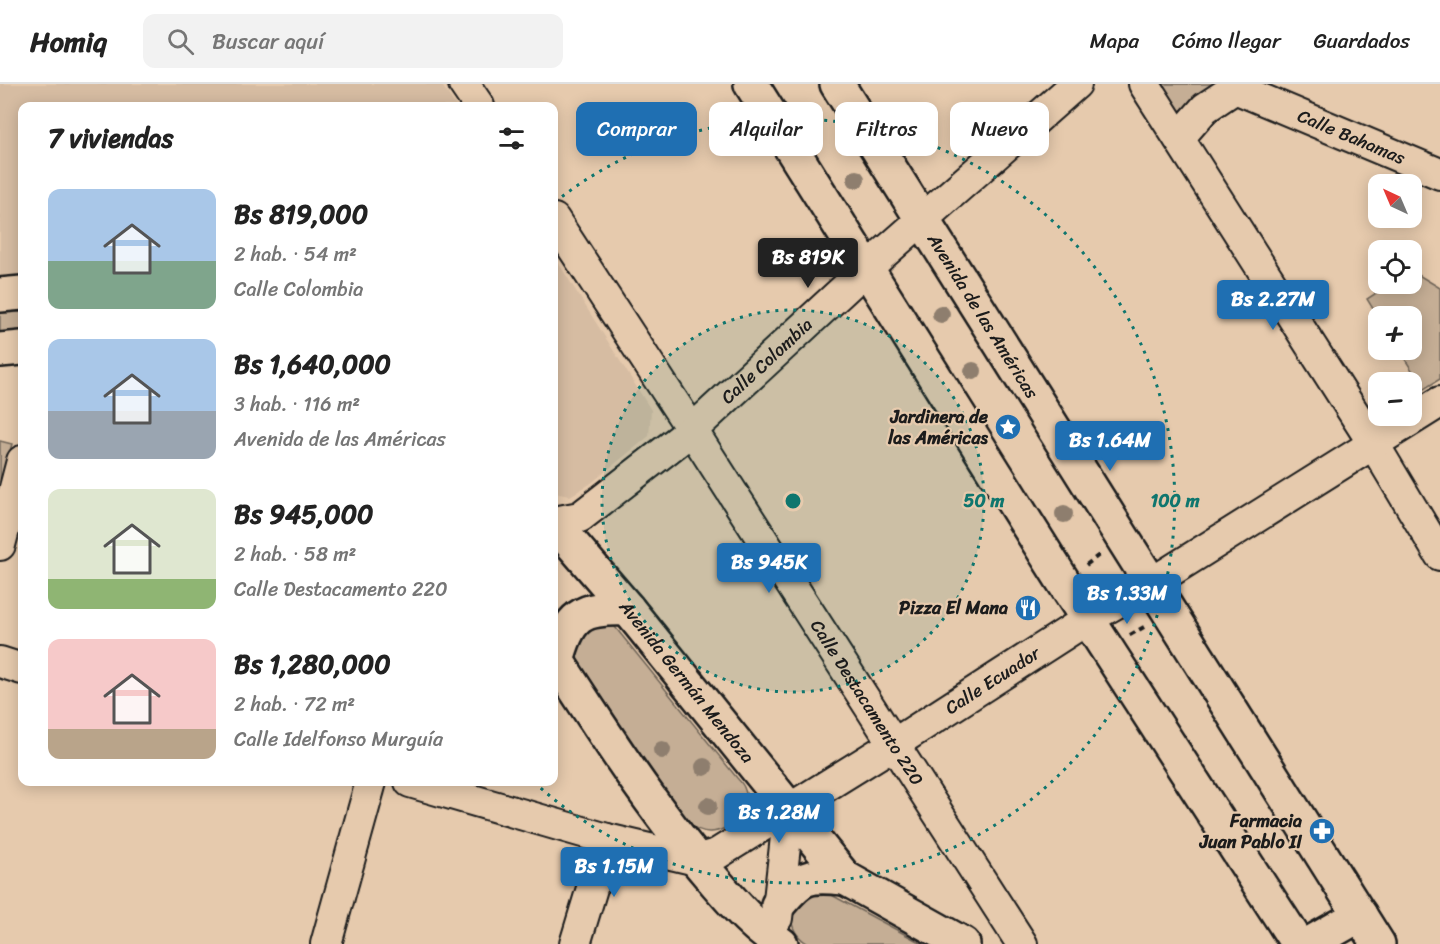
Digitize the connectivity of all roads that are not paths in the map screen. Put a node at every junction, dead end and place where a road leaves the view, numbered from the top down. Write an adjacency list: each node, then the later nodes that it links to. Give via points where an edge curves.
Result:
1 (464, 84): 6 (street)
2 (751, 84): 11 (main road)
3 (837, 84): 9 (main road, Avenida de las Américas)
4 (1076, 84): 9 (street, Calle Colombia)
5 (1144, 84): 7 (street)
6 (476, 102)
7 (1179, 138): 8 (street, Calle Bahamas, via 1204,108 1235,88); 18 (street)
8 (1440, 174)
9 (921, 220): 11 (street, Calle Colombia); 24 (main road, Avenida de las Américas)
10 (558, 225): 17 (street, Calle Destacamento 220)
11 (866, 269): 17 (street, Calle Colombia); 26 (main road)
12 (18, 293): 13 (main road)
13 (0, 295)
14 (18, 348): 15 (main road)
15 (0, 350)
16 (1440, 402): 18 (street, Calle Ecuador)
17 (692, 430): 20 (street, Calle Colombia, via 580,517); 31 (street, Calle Destacamento 220)
18 (1373, 443): 23 (street); 24 (street, Calle Ecuador)
19 (18, 476): 22 (street)
20 (558, 522)
21 (558, 528): 25 (main road, Avenida Germán Mendoza)
22 (0, 545)
23 (1440, 555)
24 (1150, 584): 26 (street, Calle Ecuador); 39 (main road, Avenida de las Américas)
25 (628, 609): 27 (main road, via 604,608 584,613 568,627); 34 (main road, Avenida Germán Mendoza)
26 (1088, 619): 31 (street, Calle Ecuador); 45 (main road)
27 (558, 652)
28 (0, 662): 30 (street)
29 (558, 664): 36 (main road)
30 (18, 668)
31 (894, 744): 34 (street, Calle Ecuador); 44 (street, Calle Destacamento 220)
32 (370, 786): 41 (street)
33 (424, 786): 35 (street)
34 (789, 810): 36 (street, Calle Ecuador, via 717,854); 37 (main road, Avenida Germán Mendoza); 38 (street)
35 (607, 839): 36 (street); 42 (street)
36 (696, 860): 40 (main road, via 738,908)
37 (845, 878): 38 (main road, via 806,878); 43 (main road, Avenida Germán Mendoza)
38 (778, 905): 40 (street)
39 (1360, 915): 46 (main road); 47 (main road, Avenida de las Américas)
40 (776, 943)
41 (326, 944)
42 (575, 944)
43 (963, 944)
44 (1022, 944)
45 (1298, 944)
46 (1309, 944)
47 (1377, 944)

